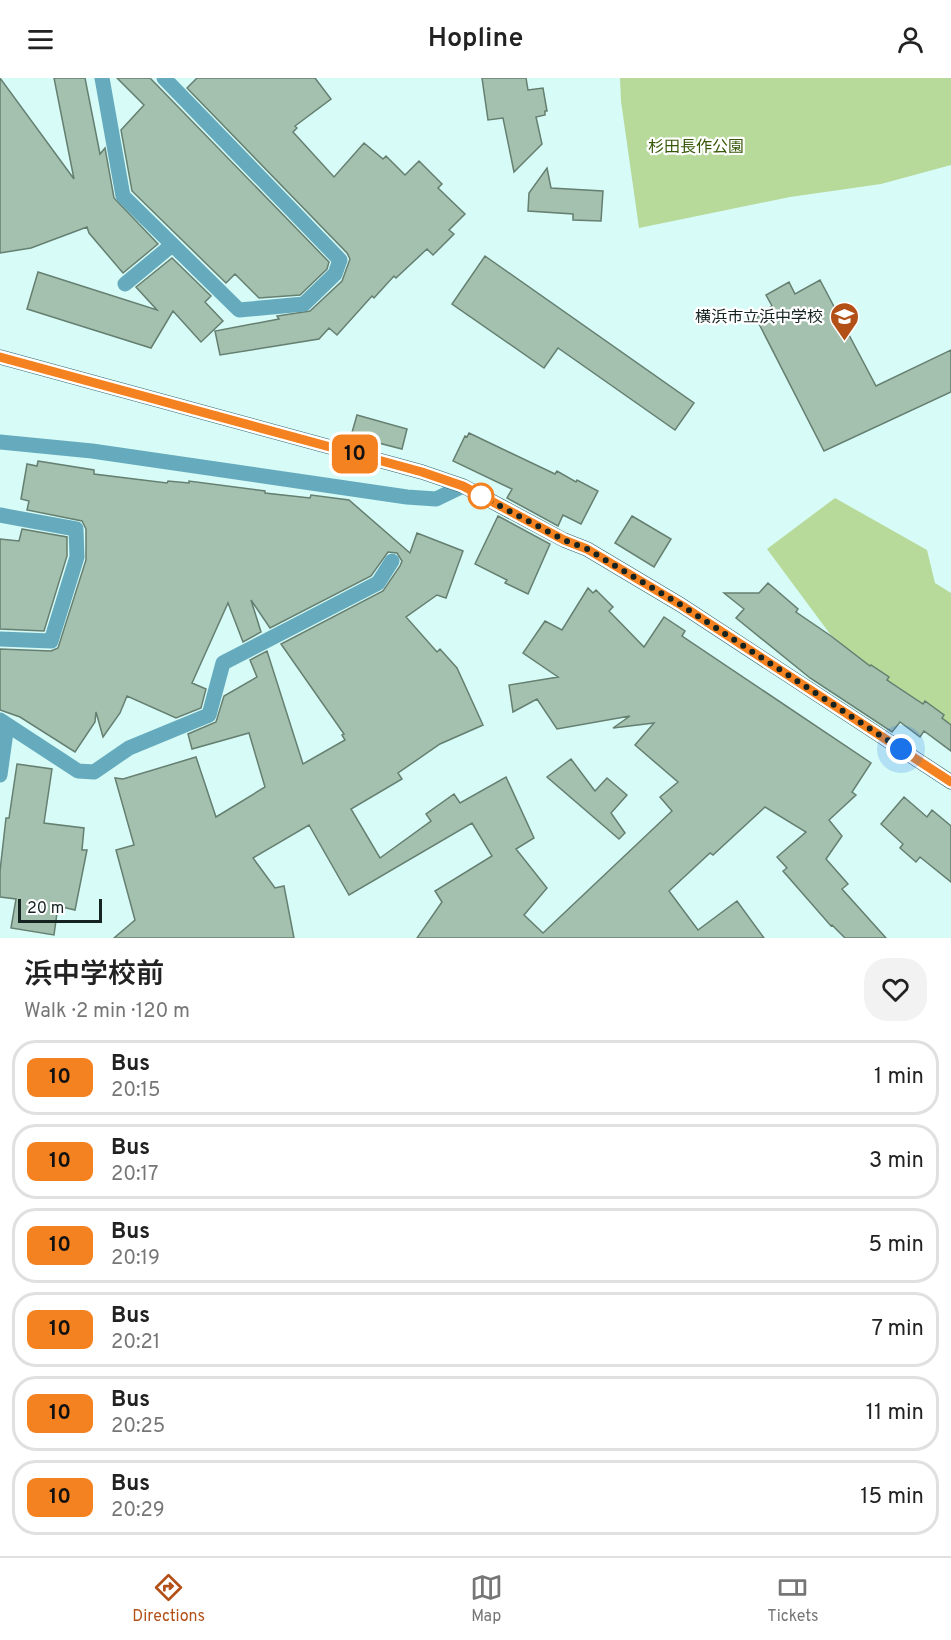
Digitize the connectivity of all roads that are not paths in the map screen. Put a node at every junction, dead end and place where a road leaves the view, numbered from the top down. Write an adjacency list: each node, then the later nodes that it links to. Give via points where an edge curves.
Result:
1 (102, 78): 3 (street, via 123,196)
2 (164, 78): 3 (street, via 340,260 335,274 304,304 239,310)
3 (172, 245): 4 (street)
4 (125, 284)
5 (0, 357): 7 (main road)
6 (0, 441): 7 (street, via 436,499)
7 (463, 486): 13 (main road, via 587,549 681,605)
8 (0, 515): 10 (street, via 76,529 77,557 51,641)
9 (392, 561): 11 (street, via 378,584 223,663 209,715 129,748 94,772 78,771)
10 (0, 639)
11 (4, 723): 12 (street)
12 (0, 775)
13 (951, 782)

